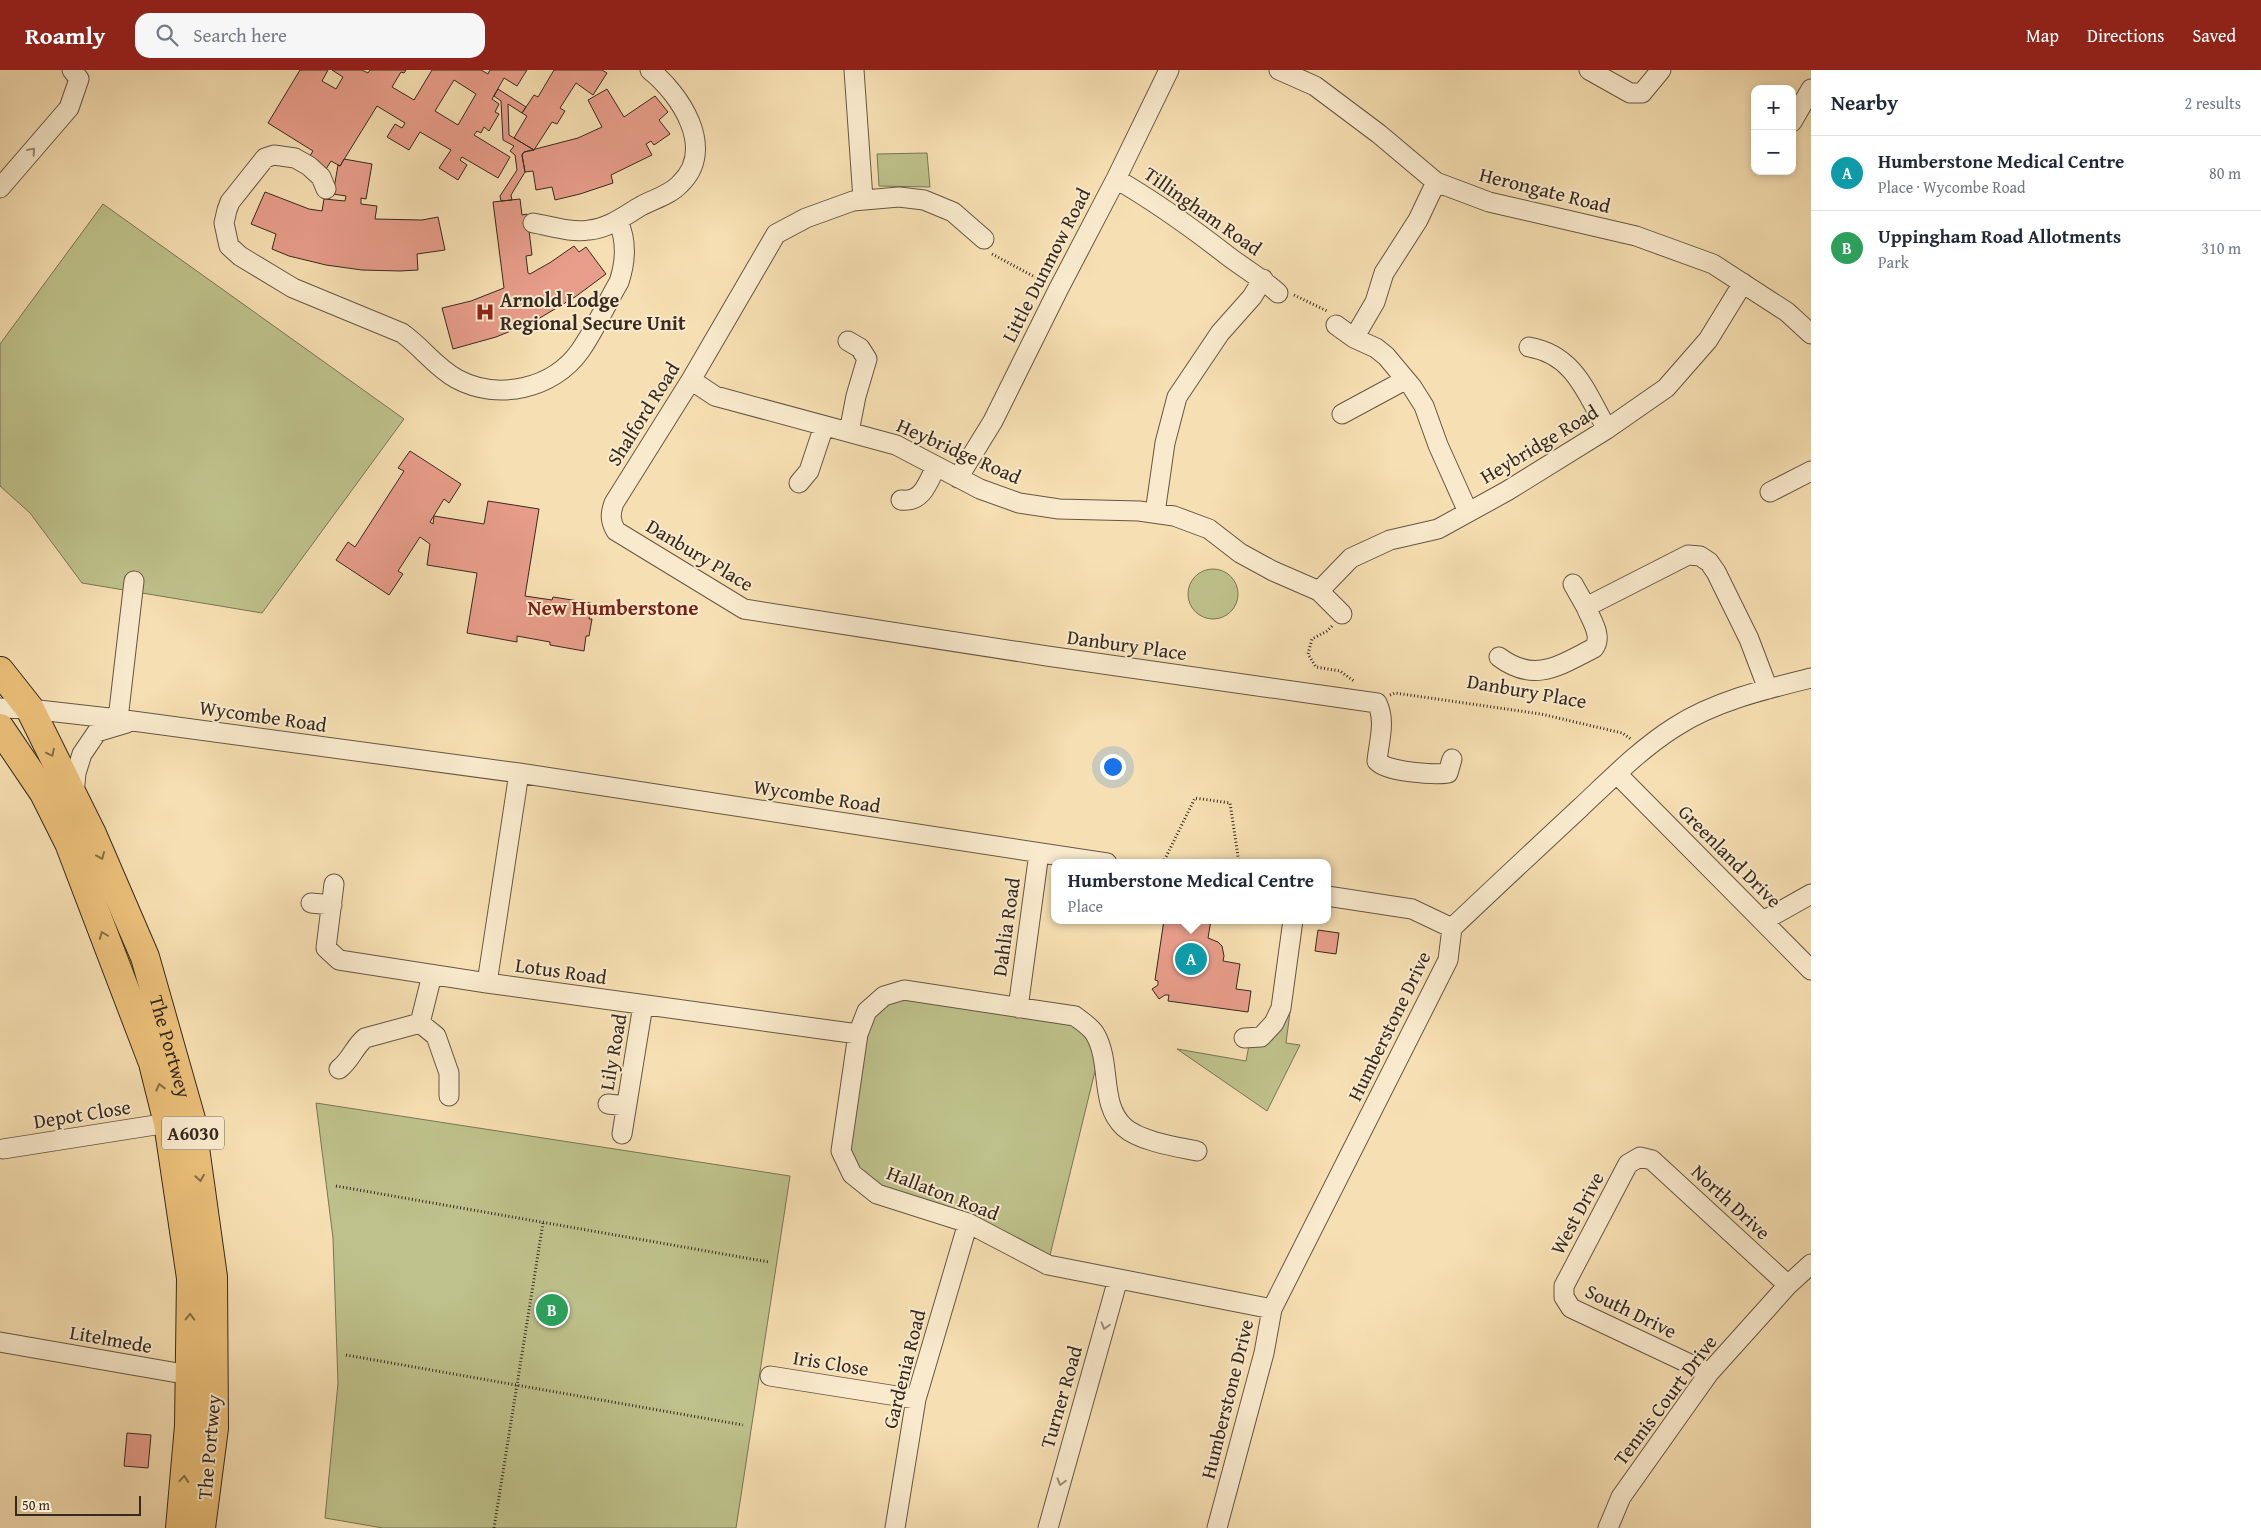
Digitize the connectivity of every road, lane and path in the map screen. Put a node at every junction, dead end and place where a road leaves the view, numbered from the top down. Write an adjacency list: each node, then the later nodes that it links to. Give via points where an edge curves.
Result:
1 (650, 70): 15 (street, via 666,83 687,114 693,131 693,163 680,184)
2 (854, 70): 14 (street)
3 (1169, 70): 10 (street, Little Dunmow Road)
4 (1279, 70): 11 (street, Herongate Road, via 1314,86)
5 (1588, 70): 6 (street, via 1630,92 1642,93)
6 (1661, 70)
7 (76, 75): 12 (street, one-way to 7, via 69,108)
8 (1811, 90): 9 (street)
9 (1796, 115)
10 (1116, 180): 18 (street, Tillingham Road, via 1170,212); 20 (street, Little Dunmow Road)
11 (1436, 182): 19 (street, Herongate Road, via 1489,202 1636,236 1713,264); 24 (street, via 1418,220 1384,273 1375,302)
12 (0, 188)
13 (326, 188): 15 (street, via 321,177 295,158 274,155 265,158 230,202 224,223 229,246 293,288 402,332 444,371 479,388 517,390 538,383 570,362 580,351 623,270 624,244)
14 (862, 199): 17 (street, Shalford Road, via 900,197 924,200 953,212); 27 (street, Shalford Road, via 806,218 776,234)
15 (618, 221): 16 (street, via 591,230 576,231)
16 (533, 223)
17 (984, 239): 20 (path, via 980,247)
18 (1263, 279): 21 (street, Tillingham Road); 40 (street, Tillingham Road, via 1252,297 1220,333 1177,397 1165,442)
19 (1743, 283): 23 (street, Herongate Road, via 1786,312); 31 (street, Heybridge Road, via 1708,340 1666,388)
20 (1058, 290): 35 (street, Little Dunmow Road, via 993,421)
21 (1278, 293): 22 (path, via 1284,290 1340,318)
22 (1336, 325): 24 (street)
23 (1811, 334)
24 (1354, 338): 28 (street, via 1386,356)
25 (848, 340): 32 (street, via 860,348 867,359)
26 (1529, 347): 31 (street, via 1544,350 1566,363)
27 (691, 380): 30 (street, Heybridge Road, via 715,396); 41 (street, Shalford Road, via 614,503 610,512)
28 (1405, 380): 29 (street); 39 (street, via 1424,406)
29 (1342, 414)
30 (824, 426): 32 (street, Heybridge Road); 36 (street, via 809,471)
31 (1607, 429): 39 (street, Heybridge Road)
32 (849, 432): 33 (street, Heybridge Road, via 896,445)
33 (936, 466): 35 (street, Heybridge Road); 38 (street, via 918,497 910,502)
34 (1811, 471): 37 (street)
35 (958, 478): 40 (street, Heybridge Road, via 1020,503 1059,509)
36 (799, 483)
37 (1770, 492)
38 (901, 500)
39 (1468, 512): 44 (street, Heybridge Road, via 1438,529 1390,540 1351,558)
40 (1155, 513): 44 (street, Heybridge Road, via 1174,516 1209,529 1240,553)
41 (616, 531): 51 (street, Danbury Place, via 744,609 1047,656)
42 (134, 581): 55 (street)
43 (1573, 584): 45 (street)
44 (1319, 591): 46 (street, Heybridge Road)
45 (1586, 607): 47 (street, via 1598,636 1594,648 1552,669 1531,670 1508,664); 50 (street, via 1688,555 1700,556 1716,572 1749,639)
46 (1342, 614): 51 (path, via 1327,631 1312,639 1308,654 1316,667 1340,671)
47 (1499, 657)
48 (0, 671): 54 (highway, A6030)
49 (1811, 678): 50 (street)
50 (1768, 689): 57 (street, via 1706,711 1676,726)
51 (1354, 690): 52 (street, Danbury Place)
52 (1377, 703): 57 (path, Danbury Place, via 1395,693 1542,714 1622,734); 58 (street, via 1382,720 1377,761 1380,765 1440,774 1448,772)
53 (0, 708): 54 (street, Wycombe Road)
54 (30, 709): 55 (street, Wycombe Road); 61 (highway, The Portwey / A6030, one-way to 61)
55 (126, 720): 59 (street, Wycombe Road); 61 (street, via 97,732 82,754)
56 (0, 728): 75 (highway, The Portwey, one-way to 56, via 69,843 44,794)
57 (1646, 748): 60 (street)
58 (1452, 759)
59 (520, 774): 62 (street, Wycombe Road); 78 (street)
60 (1617, 774): 71 (street, Greenland Drive); 73 (street)
61 (73, 797): 74 (highway, The Portwey / A6030, one-way to 74)
62 (1039, 853): 63 (street, Wycombe Road); 80 (street, Dahlia Road)
63 (1080, 859)
64 (1165, 859): 65 (path, via 1195,798 1230,803)
65 (1238, 859)
66 (334, 884): 70 (street, Lotus Road)
67 (1811, 894): 71 (street)
68 (1331, 897): 73 (street, via 1412,909)
69 (311, 903): 70 (street)
70 (332, 904): 77 (street, Lotus Road, via 326,948 339,960)
71 (1762, 921): 76 (street, Greenland Drive)
72 (1293, 924): 83 (street, via 1281,1008 1274,1023 1261,1037)
73 (1452, 928): 99 (street, Humberstone Drive, via 1448,960)
74 (145, 957): 75 (street); 104 (highway, The Portwey / A6030, one-way to 104, via 191,1119 213,1277)
75 (115, 965): 86 (highway, The Portwey, one-way to 75, via 153,1062)
76 (1811, 970)
77 (432, 975): 78 (street, Lotus Road); 81 (street)
78 (487, 983): 79 (street, Lotus Road)
79 (643, 1005): 82 (street, Lotus Road); 87 (street, Lily Road, via 617,1105)
80 (1018, 1008): 82 (street, Hallaton Road, via 904,990 884,996 867,1011); 89 (street, Hallaton Road, via 1075,1016 1094,1032 1104,1058 1111,1111 1125,1128 1154,1141)
81 (412, 1026): 84 (street, via 364,1038); 85 (street, via 436,1036 449,1072)
82 (858, 1034): 93 (street, Hallaton Road, via 841,1151 852,1174 877,1194)
83 (1244, 1038)
84 (339, 1069)
85 (449, 1096)
86 (168, 1123): 88 (street, Depot Close); 104 (highway, The Portwey, one-way to 86)
87 (622, 1134)
88 (3, 1149)
89 (1197, 1151)
90 (1640, 1157): 97 (street, North Drive, via 1652,1160); 98 (street, West Drive, via 1628,1164 1564,1286)
91 (336, 1186): 92 (path)
92 (543, 1222): 94 (path); 105 (path)
93 (968, 1223): 96 (street, Hallaton Road, via 1048,1265); 106 (street, Gardenia Road)
94 (769, 1262)
95 (1811, 1264): 97 (street, Tennis Court Drive)
96 (1118, 1279): 99 (street, Hallaton Road); 112 (street, Turner Road, one-way to 112)
97 (1788, 1285): 102 (street, Tennis Court Drive)
98 (1564, 1298): 102 (street, South Drive, via 1571,1308)
99 (1272, 1309): 113 (street, Humberstone Drive, via 1264,1352)
100 (0, 1342): 104 (street, Litelmede)
101 (346, 1355): 105 (path)
102 (1709, 1373): 114 (street, Tennis Court Drive, via 1621,1498)
103 (770, 1376): 106 (street, Iris Close)
104 (202, 1377): 108 (highway, The Portwey, one-way to 104, via 189,1426); 109 (highway, The Portwey / A6030, via 214,1428)
105 (515, 1385): 107 (path); 110 (path)
106 (916, 1399): 111 (street, Gardenia Road)
107 (743, 1425)
108 (180, 1528)
109 (202, 1528)
110 (494, 1528)
111 (895, 1528)
112 (1048, 1528)
113 (1217, 1528)
114 (1608, 1528)

